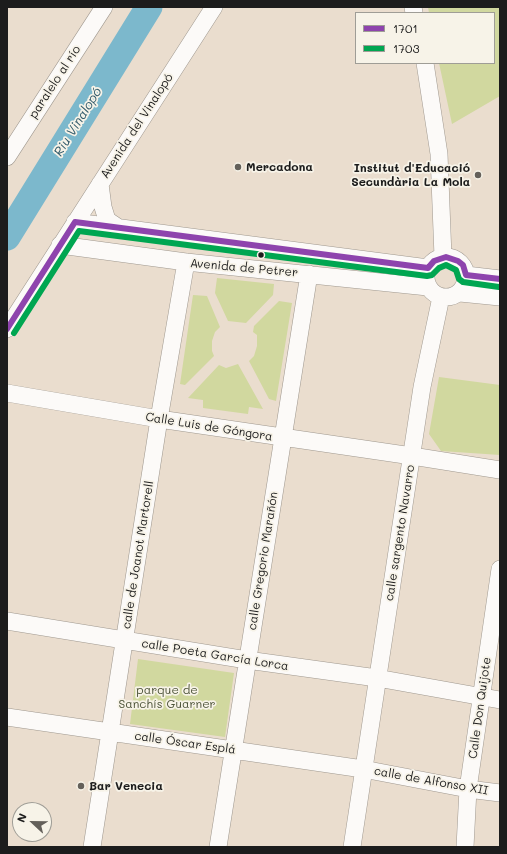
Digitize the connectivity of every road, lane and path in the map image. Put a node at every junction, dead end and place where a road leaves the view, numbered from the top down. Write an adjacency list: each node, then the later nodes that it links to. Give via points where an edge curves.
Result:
1 (104, 7): 4 (street, paralelo al río)
2 (214, 7): 5 (street, Avenida del Vinalopó)
3 (425, 64): 9 (street, via 439,154)
4 (7, 157)
5 (100, 184): 6 (street, Avenida del Vinalopó); 7 (street, via 106,220)
6 (75, 222): 7 (street, Avenida de Petrer); 8 (street, Avenida del Vinalopó)
7 (119, 228): 11 (street, Avenida de Petrer)
8 (60, 245): 10 (street, Avenida de Petrer); 18 (street, Avenida del Vinalopó)
9 (443, 257): 11 (street, via 434,261); 13 (street, via 458,261 463,265)
10 (186, 262): 12 (street, Avenida de Petrer); 20 (street, calle de Joanot Martorell)
11 (428, 268): 15 (street, via 426,278)
12 (309, 274): 15 (street, Avenida de Petrer); 21 (street, calle Gregorio Marañón)
13 (466, 275): 14 (street); 16 (street, via 466,284)
14 (500, 278)
15 (434, 292): 16 (street, via 450,298); 22 (street, calle sargento Navarro)
16 (460, 292): 17 (street)
17 (500, 297)
18 (7, 329)
19 (7, 393): 20 (street, Calle Luis de Góngora)
20 (158, 419): 21 (street, Calle Luis de Góngora); 26 (street, calle de Joanot Martorell)
21 (283, 438): 22 (street, Calle Luis de Góngora); 27 (street, calle Gregorio Marañón)
22 (412, 456): 23 (street, Calle Luis de Góngora); 28 (street, calle sargento Navarro)
23 (500, 470)
24 (500, 569): 29 (street, Calle Don Quijote)
25 (7, 622): 26 (street, calle Poeta García Lorca)
26 (124, 640): 27 (street, calle Poeta García Lorca); 32 (street, calle de Joanot Martorell)
27 (247, 660): 28 (street, calle Poeta García Lorca); 33 (street, calle Gregorio Marañón)
28 (377, 678): 29 (street, calle Poeta García Lorca); 34 (street, calle sargento Navarro)
29 (481, 697): 30 (street, calle Poeta García Lorca); 35 (street, Calle Don Quijote)
30 (500, 700)
31 (7, 717): 32 (street, calle Óscar Esplá)
32 (110, 732): 33 (street, calle Óscar Esplá); 37 (street, calle de Joanot Martorell)
33 (234, 750): 34 (street, calle Óscar Esplá); 38 (street, calle Gregorio Marañón)
34 (363, 769): 35 (street, calle de Alfonso XII); 39 (street)
35 (468, 789): 36 (street, calle de Alfonso XII); 40 (street, Calle Don Quijote)
36 (500, 792)
37 (92, 847)
38 (218, 847)
39 (352, 847)
40 (465, 847)

